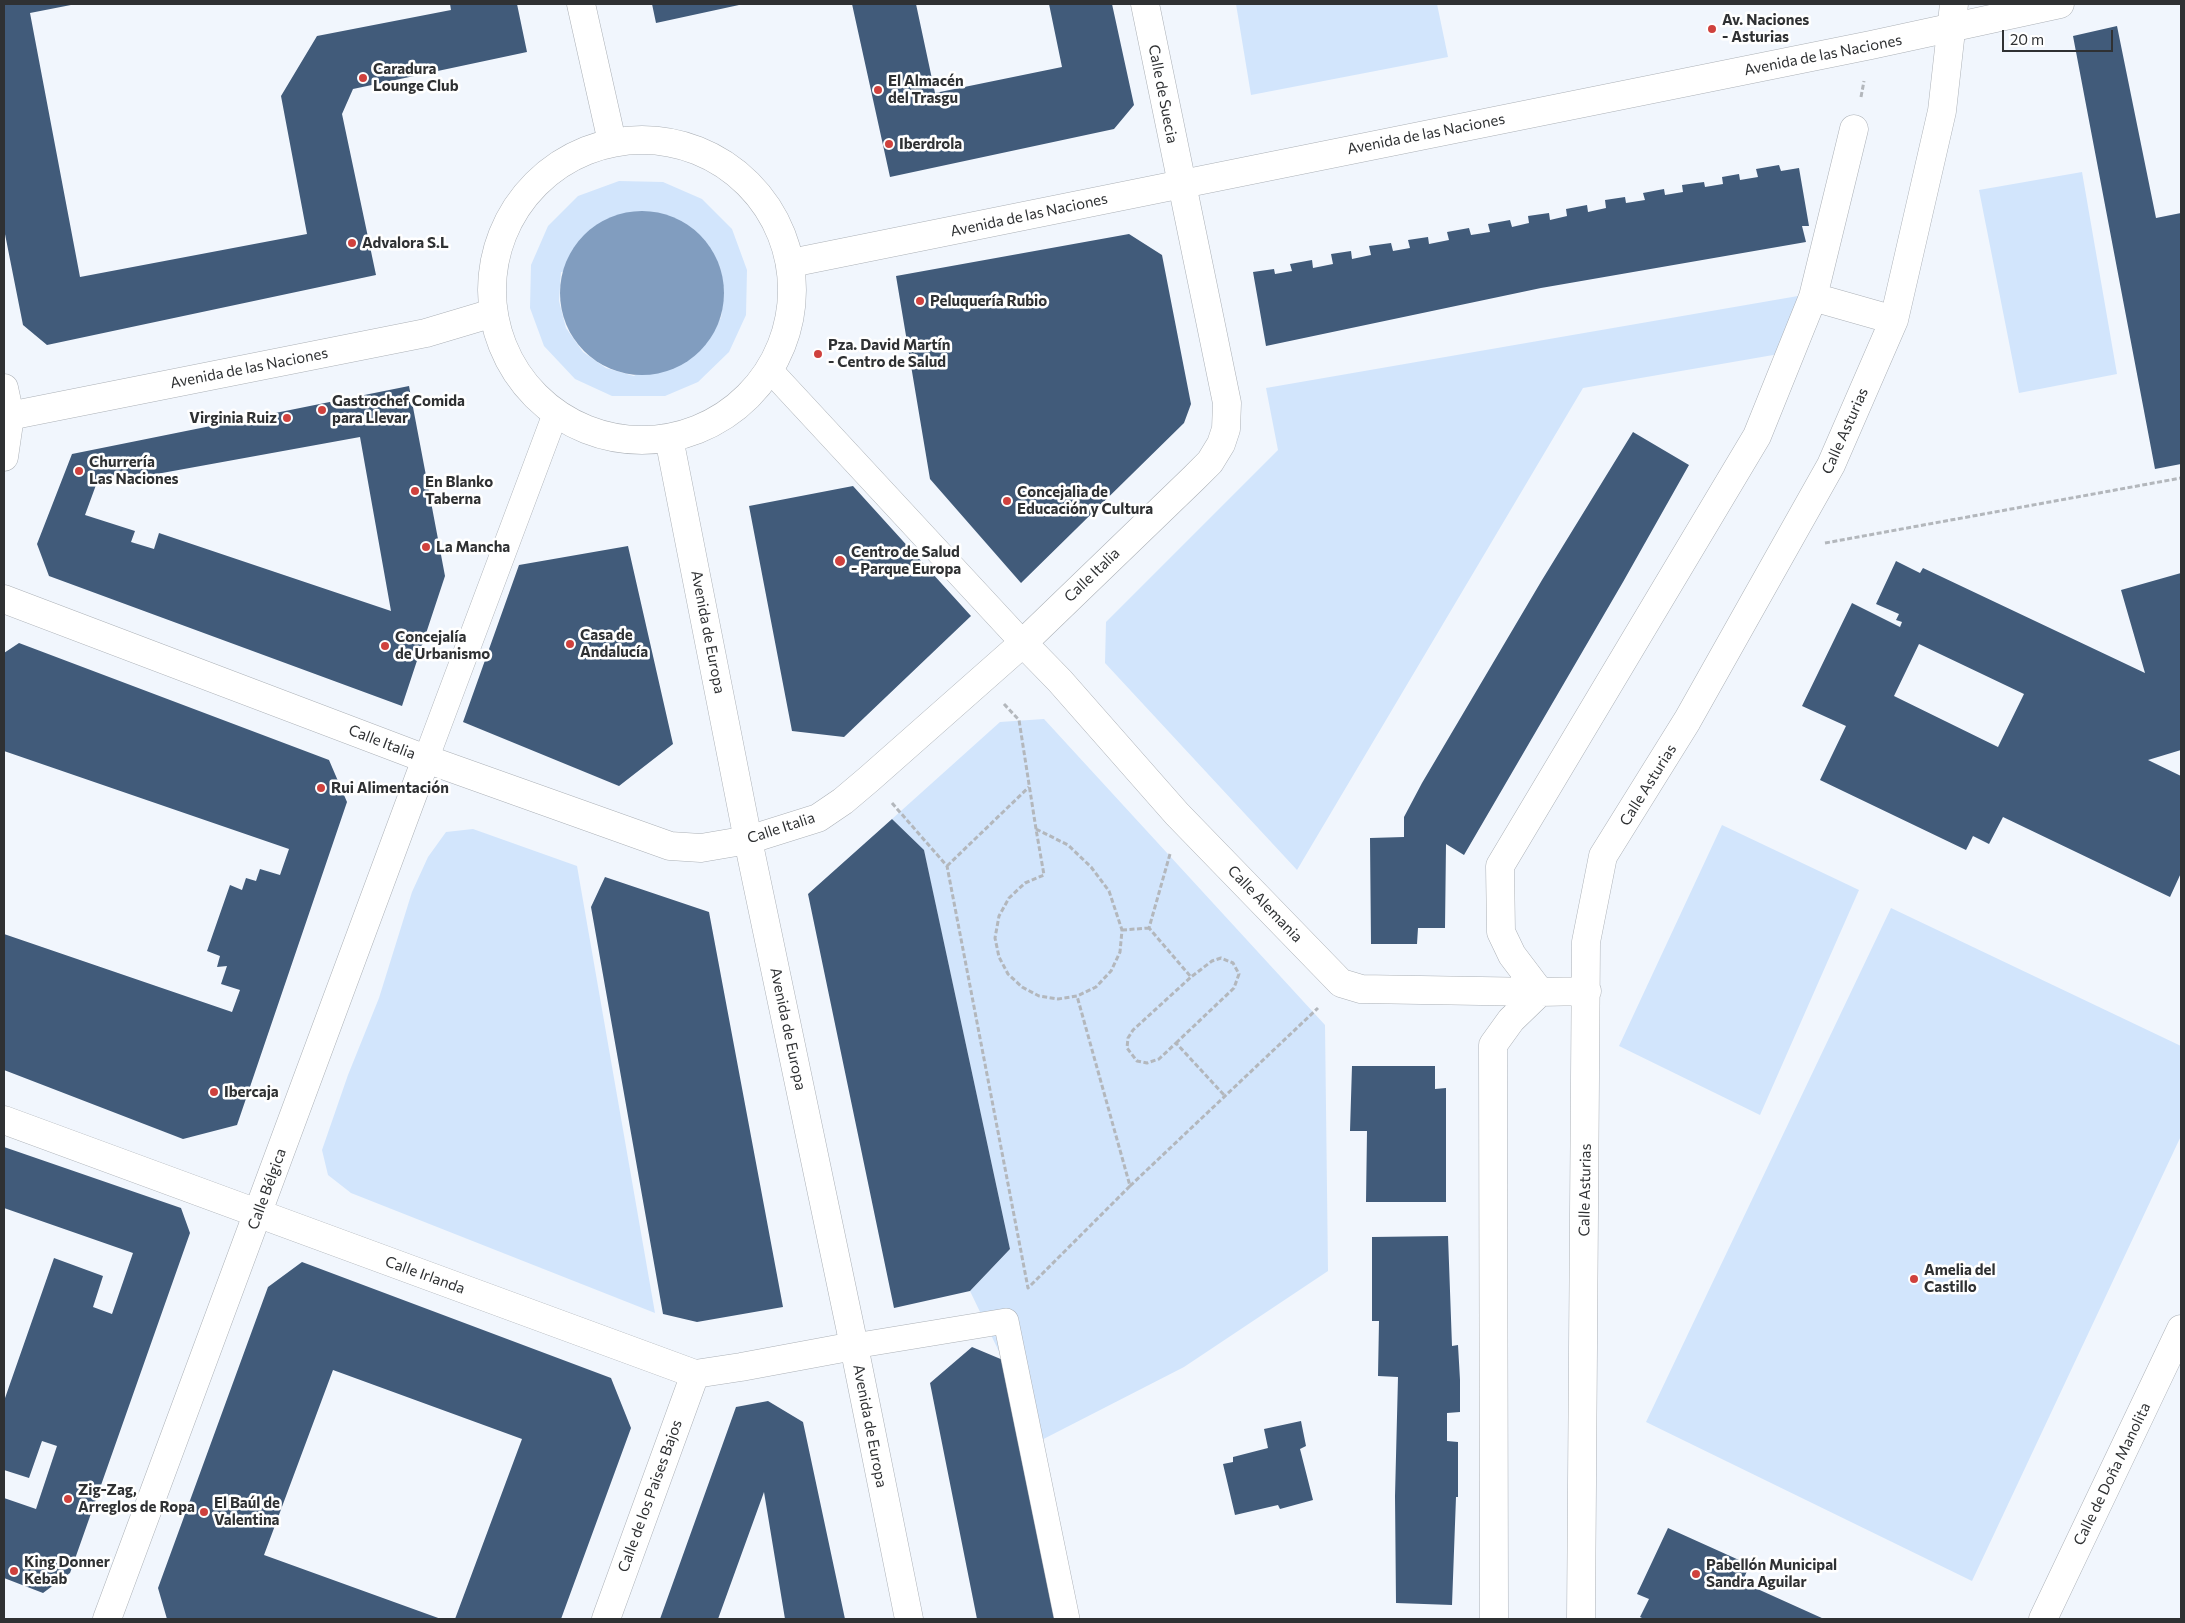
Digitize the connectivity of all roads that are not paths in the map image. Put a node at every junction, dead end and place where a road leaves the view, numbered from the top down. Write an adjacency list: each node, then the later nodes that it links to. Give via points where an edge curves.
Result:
1 (581, 4): 6 (street)
2 (1145, 4): 7 (street, Calle de Suecia)
3 (2060, 4): 4 (street, Avenida de las Naciones, via 1998,16)
4 (1954, 16): 7 (street, Avenida de las Naciones); 11 (street, Calle Asturias, via 1942,111)
5 (1854, 129): 9 (street)
6 (612, 142): 8 (street, via 660,140 706,153 746,180 775,218); 10 (street, via 569,158 532,186 506,224 492,268)
7 (1180, 184): 8 (street, Avenida de las Naciones); 19 (street, Calle Italia, via 1227,403 1226,430 1210,462)
8 (791, 263): 12 (street, via 792,310 783,343)
9 (1813, 297): 11 (street); 23 (street, via 1757,436 1500,866 1501,932 1512,956)
10 (493, 314): 14 (street, via 507,359 536,398); 15 (street, Avenida de las Naciones, via 426,333)
11 (1894, 320): 22 (street, Calle Asturias, via 1832,465 1687,721 1603,856 1586,942)
12 (769, 369): 16 (street, via 752,394 714,423); 19 (street)
13 (4, 388): 15 (street)
14 (556, 412): 16 (street, via 575,425 621,439); 20 (street)
15 (7, 416): 17 (street)
16 (669, 438): 21 (street, Avenida de Europa)
17 (4, 457)
18 (4, 599): 20 (street, Calle Italia)
19 (1023, 643): 21 (street, Calle Italia, via 868,779 818,818); 23 (street, Calle Alemania, via 1060,680 1177,814 1341,983 1361,989)
20 (426, 759): 21 (street, Calle Italia, via 670,846 701,848); 25 (street, Calle Bélgica)
21 (748, 840): 27 (street, Avenida de Europa)
22 (1587, 991): 23 (street); 34 (street, Calle Asturias)
23 (1540, 992): 33 (street, via 1511,1020 1494,1045)
24 (4, 1120): 25 (street, Calle Irlanda)
25 (258, 1214): 28 (street, Calle Irlanda); 29 (street, Calle Bélgica)
26 (2181, 1329): 35 (street, Calle de Doña Manolita)
27 (854, 1346): 28 (street, Calle Irlanda); 31 (street, Avenida de Europa); 32 (street, via 1006,1321)
28 (695, 1374): 30 (street, Calle de los Paises Bajos)
29 (107, 1619)
30 (606, 1619)
31 (909, 1619)
32 (1067, 1619)
33 (1494, 1619)
34 (1582, 1619)
35 (2043, 1619)

